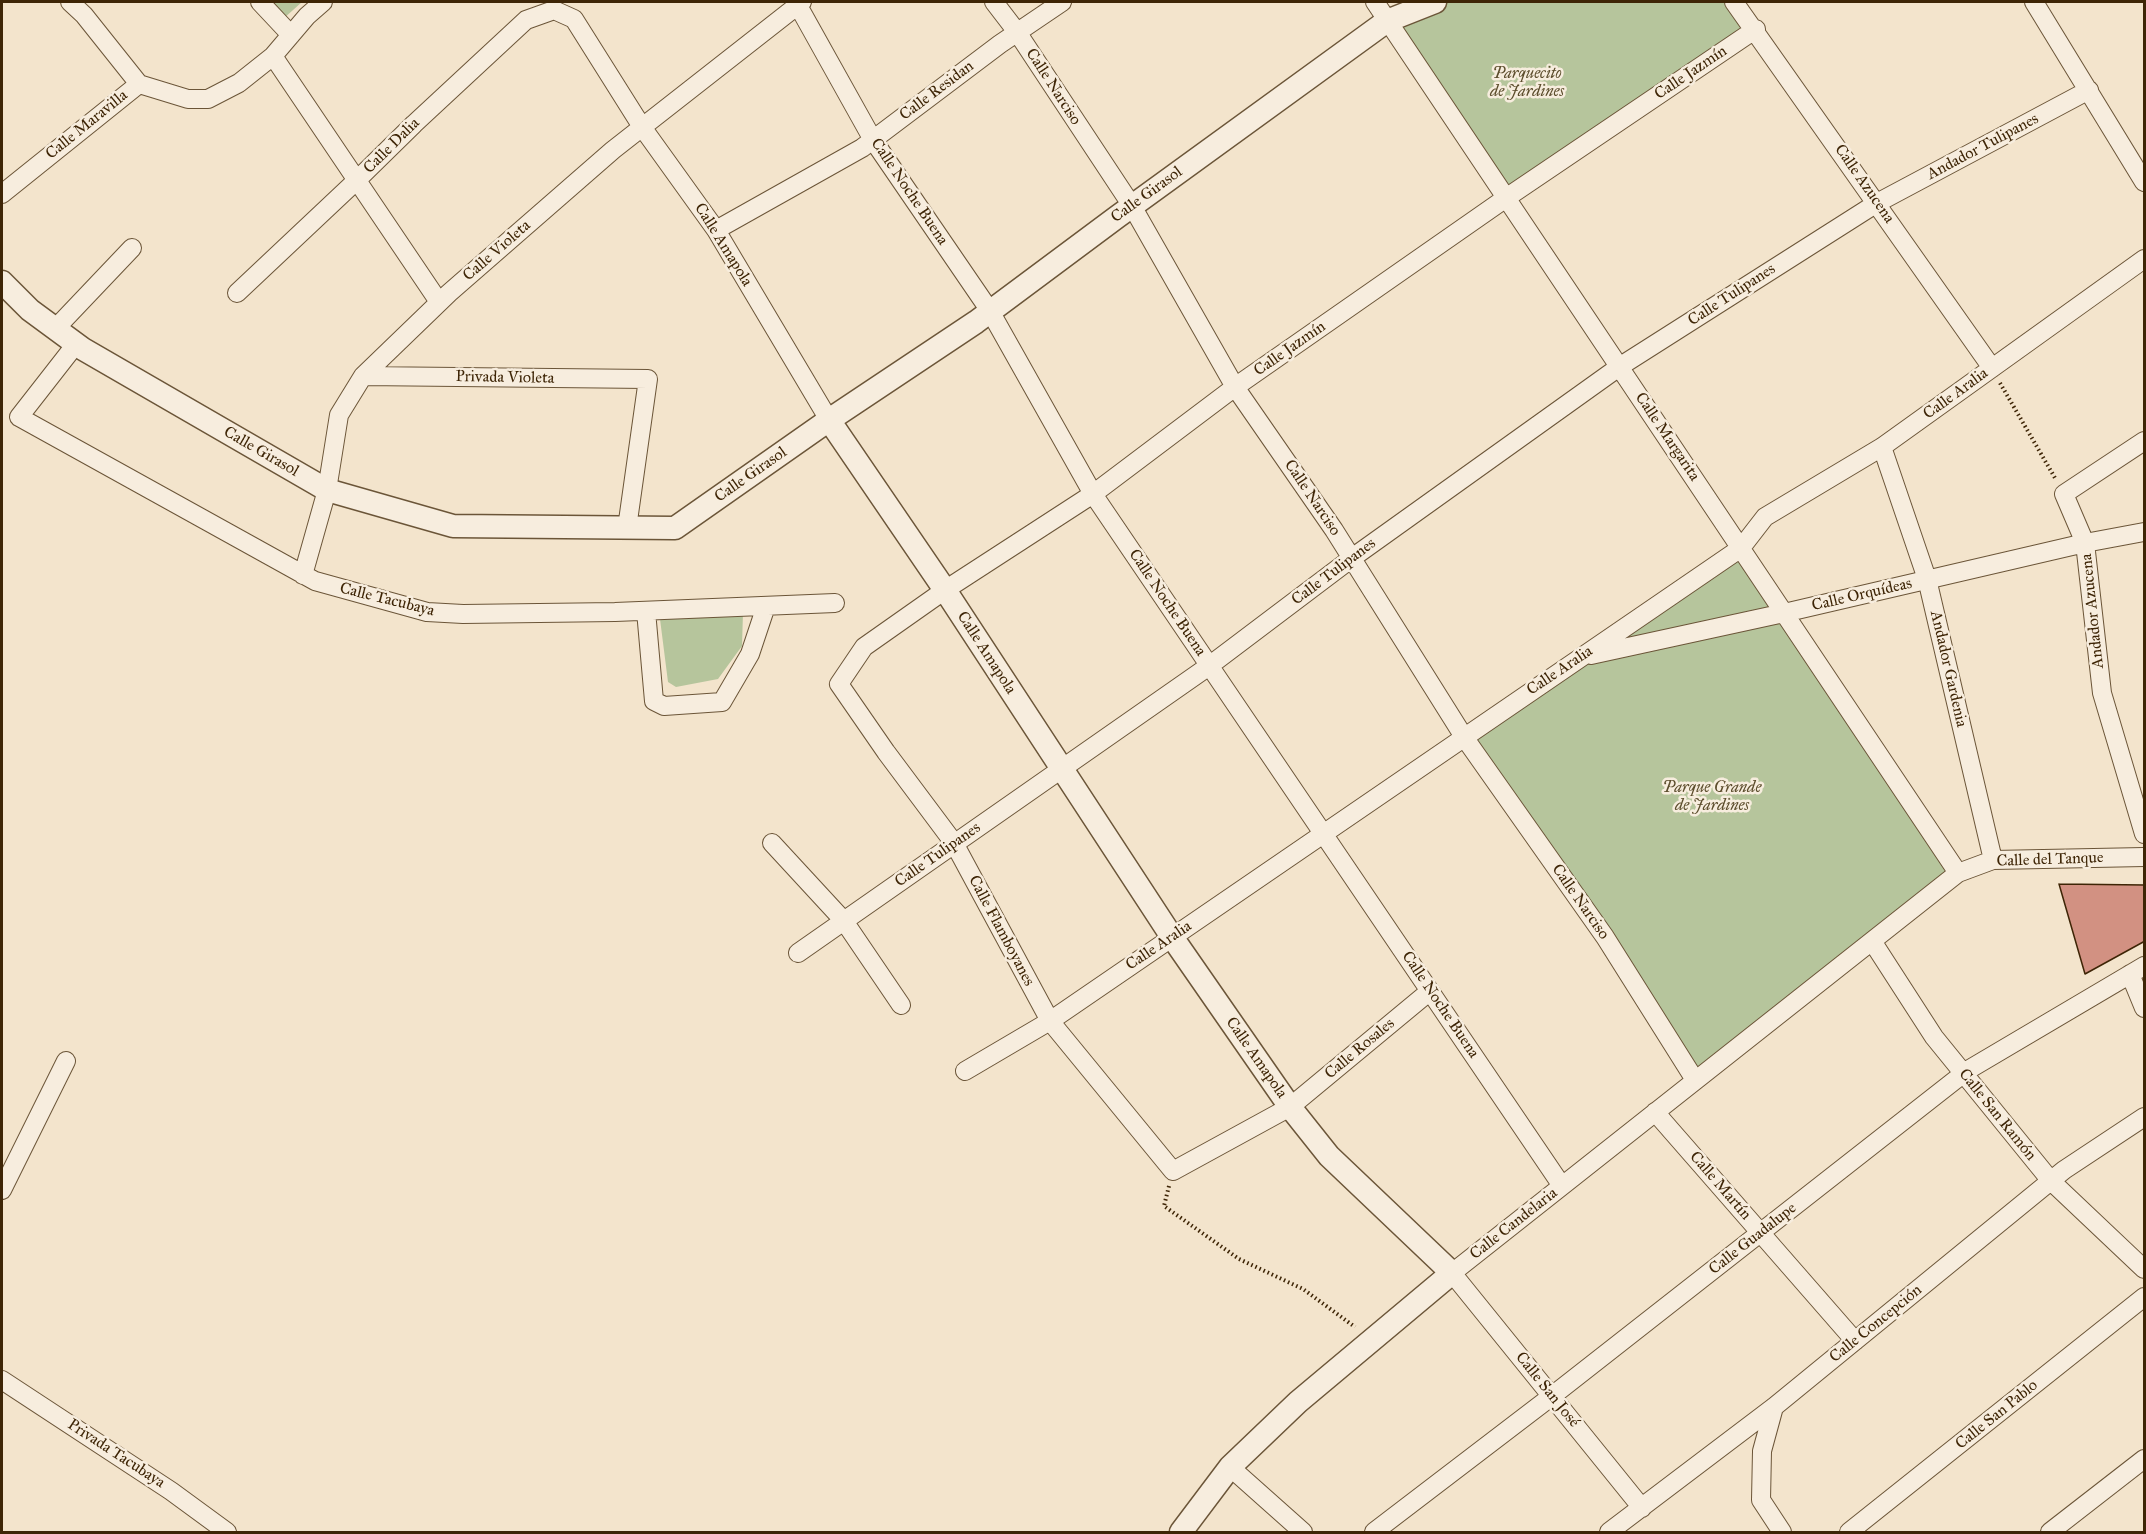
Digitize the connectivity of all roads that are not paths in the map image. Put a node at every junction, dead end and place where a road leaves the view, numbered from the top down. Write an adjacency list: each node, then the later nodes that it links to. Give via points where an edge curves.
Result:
1 (70, 2): 17 (street)
2 (260, 2): 15 (street)
3 (323, 2): 15 (street, Calle Maravilla)
4 (994, 2): 14 (street, Calle Narciso)
5 (1062, 2): 14 (street, Calle Residan)
6 (1375, 2): 12 (street, Calle Margarita)
7 (1435, 2): 12 (street, Calle Girasol)
8 (1734, 2): 13 (street, Calle Azucena)
9 (2034, 2): 18 (street)
10 (799, 3): 19 (street, Calle Violeta); 20 (street, Calle Noche Buena)
11 (554, 10): 19 (street, Calle Amapola, via 574,19); 21 (street, Calle Dalia, via 526,20)
12 (1387, 21): 24 (street, Calle Margarita); 26 (street, Calle Girasol)
13 (1756, 29): 24 (street, Calle Jazmín); 25 (street, Calle Azucena)
14 (1017, 32): 20 (street, Calle Residan); 26 (street, Calle Narciso)
15 (291, 35): 16 (street, Calle Maravilla)
16 (273, 56): 17 (street, Calle Maravilla, via 239,83 208,99 188,99); 21 (street)
17 (139, 84): 23 (street, Calle Maravilla)
18 (2089, 90): 22 (street); 25 (street, Andador Tulipanes)
19 (642, 127): 27 (street, Calle Amapola); 32 (street, Calle Violeta)
20 (873, 140): 27 (street, Calle Residan); 33 (street, Calle Noche Buena)
21 (357, 180): 31 (street, Calle Dalia); 32 (street)
22 (2145, 182)
23 (2, 194)
24 (1506, 198): 36 (street, Calle Margarita); 39 (street, Calle Jazmín)
25 (1877, 203): 36 (street, Calle Tulipanes); 37 (street, Calle Azucena)
26 (1132, 206): 33 (street, Calle Girasol); 39 (street, Calle Narciso)
27 (716, 230): 40 (street, Calle Amapola)
28 (132, 248): 34 (street)
29 (2145, 260): 37 (street, Calle Aralia)
30 (2, 282): 34 (street, Calle Girasol)
31 (237, 293)
32 (439, 302): 38 (street, Calle Violeta)
33 (990, 311): 40 (street, Calle Girasol); 44 (street, Calle Noche Buena)
34 (56, 329): 35 (street, Calle Girasol)
35 (76, 344): 43 (street, Calle Girasol); 50 (street, Calle Tacubaya, via 19,417)
36 (1619, 367): 48 (street, Calle Margarita); 49 (street, Calle Tulipanes)
37 (1992, 368): 42 (street, Calle Aralia)
38 (363, 376): 43 (street, Calle Violeta, via 339,415); 45 (street, Privada Violeta, via 648,379)
39 (1235, 387): 44 (street, Calle Jazmín); 49 (street, Calle Narciso)
40 (829, 420): 45 (street, Calle Girasol, via 675,528); 52 (street, Calle Amapola)
41 (2145, 441): 47 (street, Andador Azucena, via 2064,494)
42 (1881, 447): 48 (street, Calle Aralia, via 1765,517); 51 (street, Andador Gardenia)
43 (327, 490): 45 (street, Calle Girasol, via 453,526); 50 (street, Calle Violeta)
44 (1093, 494): 52 (street, Calle Jazmín); 58 (street, Calle Noche Buena)
45 (627, 528)
46 (2145, 532): 47 (street, Calle Orquídeas)
47 (2085, 543): 51 (street, Calle Orquídeas); 63 (street, Andador Azucena, via 2102,693)
48 (1741, 548): 56 (street, Calle Margarita); 57 (street, Calle Aralia)
49 (1352, 558): 58 (street, Calle Tulipanes); 60 (street, Calle Narciso)
50 (303, 575): 55 (street, Calle Tacubaya, via 427,612)
51 (1927, 579): 56 (street, Calle Orquídeas); 67 (street, Andador Gardenia)
52 (945, 590): 59 (street, Calle Jazmín, via 864,647); 61 (street, Calle Amapola)
53 (835, 603): 54 (street, Calle Tacubaya)
54 (766, 606): 55 (street, Calle Tacubaya); 55 (street, via 750,654 722,702 664,706 654,701)
55 (646, 611)
56 (1784, 613): 57 (street, Calle Orquídeas); 68 (street, Calle Margarita)
57 (1580, 658): 60 (street, Calle Aralia)
58 (1209, 666): 61 (street, Calle Tulipanes); 62 (street, Calle Noche Buena)
59 (839, 684): 65 (street, Calle Flamboyanes)
60 (1464, 737): 62 (street, Calle Aralia); 81 (street, Calle Narciso, via 1605,937)
61 (1061, 768): 65 (street, Calle Tulipanes); 70 (street, Calle Amapola)
62 (1323, 834): 70 (street, Calle Aralia); 74 (street, Calle Noche Buena)
63 (2145, 834)
64 (772, 843): 69 (street)
65 (954, 843): 69 (street, Calle Tulipanes); 77 (street, Calle Flamboyanes)
66 (2145, 857): 67 (street, Calle del Tanque)
67 (1993, 861): 68 (street, Calle del Tanque)
68 (1958, 873): 71 (street, Calle del Tanque)
69 (844, 921): 72 (street, Calle Tulipanes); 75 (street)
70 (1172, 937): 77 (street, Calle Aralia); 82 (street, Calle Amapola)
71 (1872, 941): 80 (street, Calle San Ramón, via 1934,1037); 81 (street, Calle Candelaria)
72 (798, 953)
73 (2137, 970): 76 (street); 80 (street, Calle Guadalupe)
74 (1430, 991): 82 (street, Calle Rosales); 87 (street, Calle Noche Buena)
75 (901, 1005)
76 (2145, 1008)
77 (1050, 1021): 79 (street, Calle Aralia); 85 (street, Calle Flamboyanes)
78 (66, 1061): 88 (street)
79 (965, 1071)
80 (1964, 1074): 86 (street, Calle San Ramón); 89 (street, Calle Guadalupe)
81 (1695, 1080): 83 (street, Calle Candelaria)
82 (1290, 1107): 85 (street, Calle Rosales); 91 (street, Calle Amapola, via 1329,1156)
83 (1655, 1112): 87 (street, Calle Candelaria); 89 (street, Calle Martín)
84 (2145, 1117): 86 (street, Calle Concepción)
85 (1173, 1171)
86 (2051, 1181): 90 (street, Calle San Ramón); 93 (street, Calle Concepción)
87 (1562, 1186): 91 (street, Calle Candelaria)
88 (2, 1190)
89 (1761, 1232): 93 (street, Calle Martín); 95 (street, Calle Guadalupe)
90 (2145, 1269)
91 (1452, 1273): 95 (street, Calle San José); 98 (street, Calle Candelaria, via 1298,1402)
92 (2145, 1297): 106 (street, Calle San Pablo)
93 (1856, 1341): 96 (street, Calle Concepción)
94 (2, 1380): 100 (street, Privada Tacubaya, via 171,1491)
95 (1552, 1396): 99 (street, Calle San José); 103 (street, Calle Guadalupe)
96 (1774, 1407): 99 (street, Calle Concepción); 105 (street, via 1762,1451 1761,1500)
97 (2145, 1459): 107 (street)
98 (1230, 1467): 101 (street, Calle Candelaria); 102 (street)
99 (1642, 1508): 104 (street, Calle Concepción)
100 (227, 1533)
101 (1181, 1533)
102 (1302, 1533)
103 (1374, 1533)
104 (1609, 1533)
105 (1782, 1533)
106 (1849, 1533)
107 (2050, 1533)

